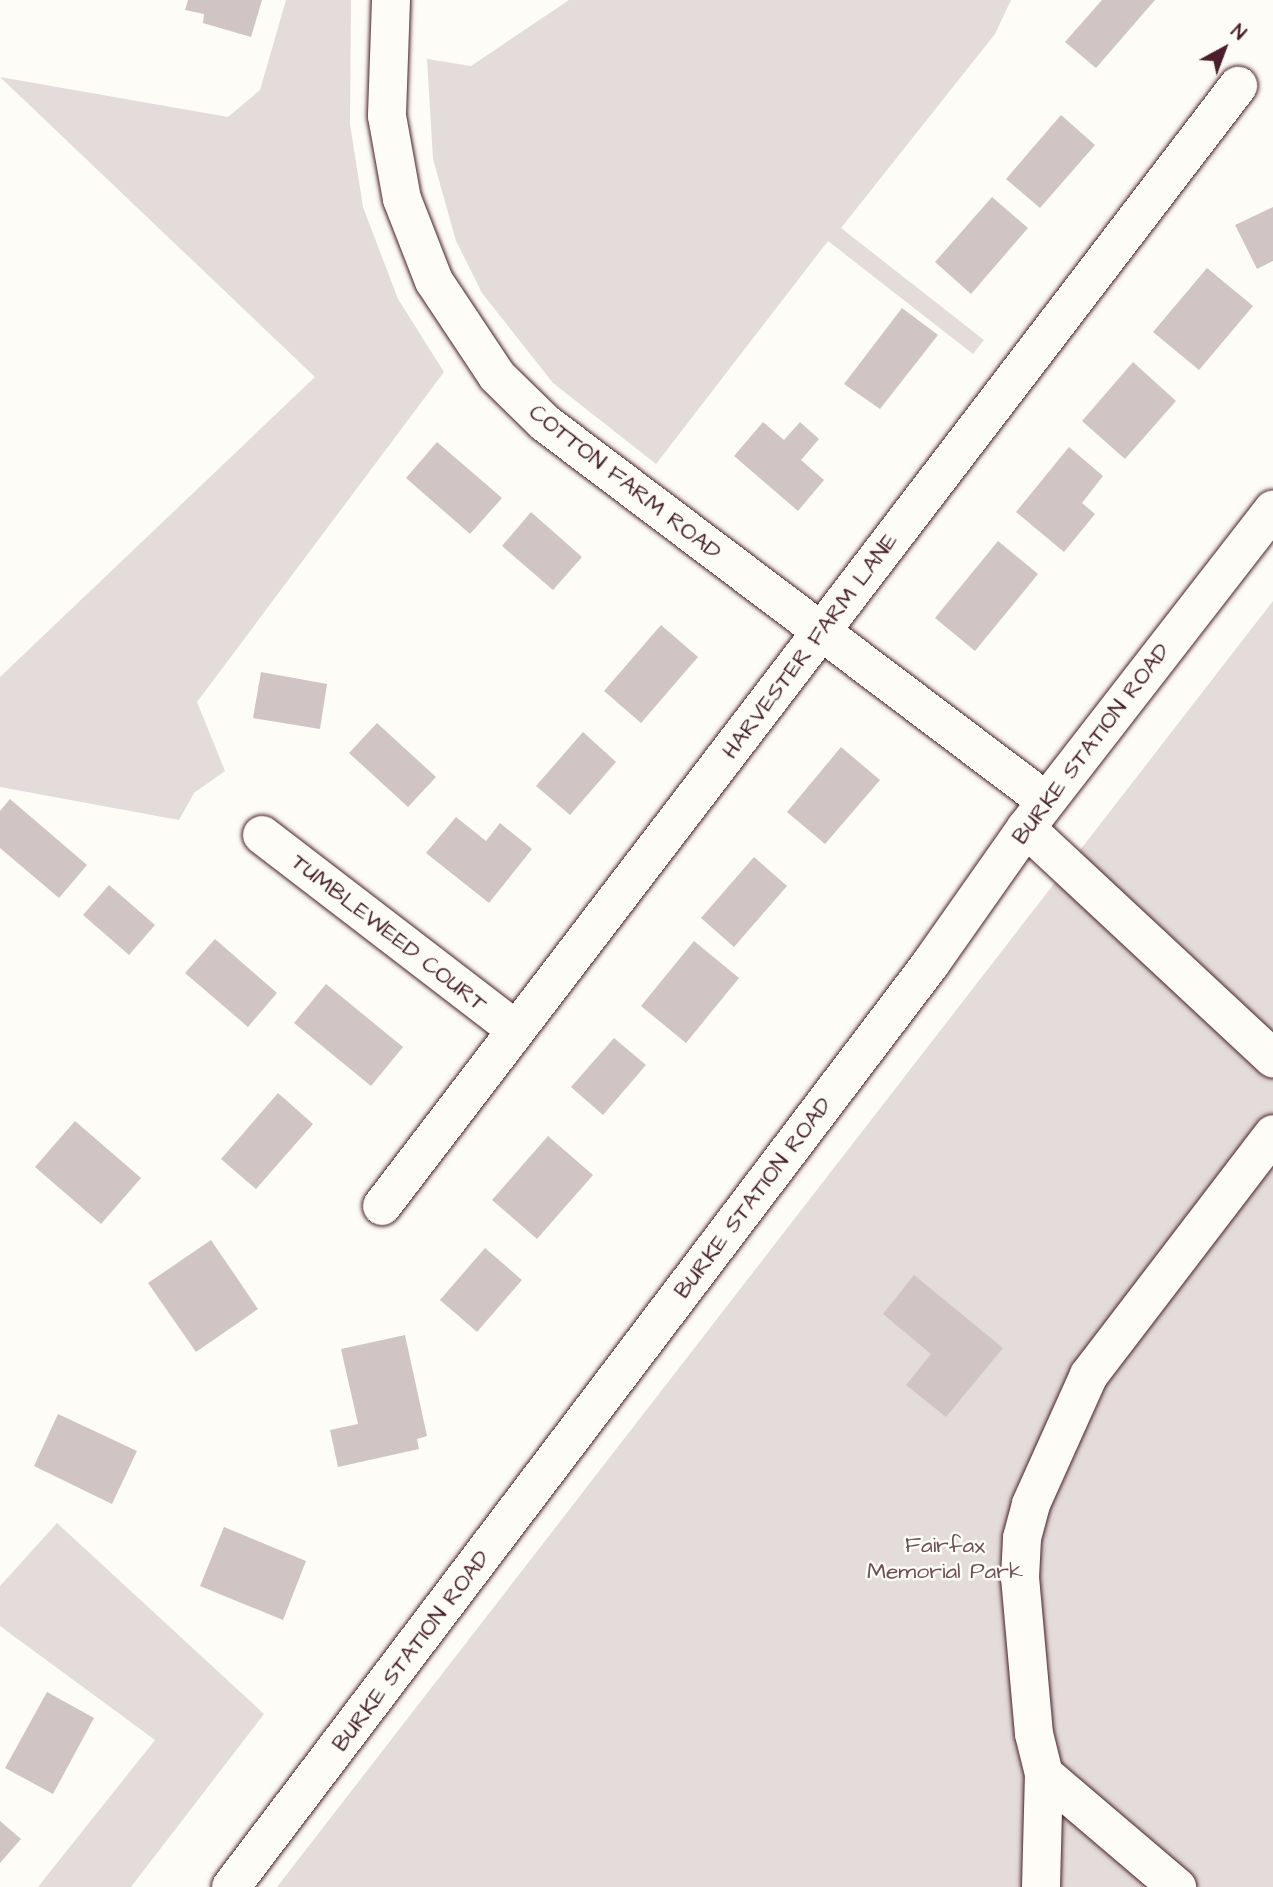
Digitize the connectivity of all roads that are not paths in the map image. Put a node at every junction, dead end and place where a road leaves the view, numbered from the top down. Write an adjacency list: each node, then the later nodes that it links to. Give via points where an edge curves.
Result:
1 (391, 0): 4 (street, COTTON FARM ROAD, via 385,78 392,156 415,239 456,321 497,376 545,423)
2 (1238, 86): 4 (street, HARVESTER FARM LANE)
3 (1273, 509): 5 (street, BURKE STATION ROAD)
4 (820, 634): 5 (street, COTTON FARM ROAD); 7 (street, HARVESTER FARM LANE)
5 (1036, 815): 8 (street, COTTON FARM ROAD); 12 (street, BURKE STATION ROAD, via 931,963)
6 (262, 835): 7 (street, TUMBLEWEED COURT)
7 (516, 1030): 10 (street, HARVESTER FARM LANE)
8 (1273, 1058)
9 (1273, 1134): 11 (street, via 1089,1375 1031,1504 1022,1538 1020,1578 1034,1734)
10 (382, 1206)
11 (1044, 1774): 13 (street); 14 (street)
12 (230, 1887)
13 (1041, 1887)
14 (1177, 1887)

